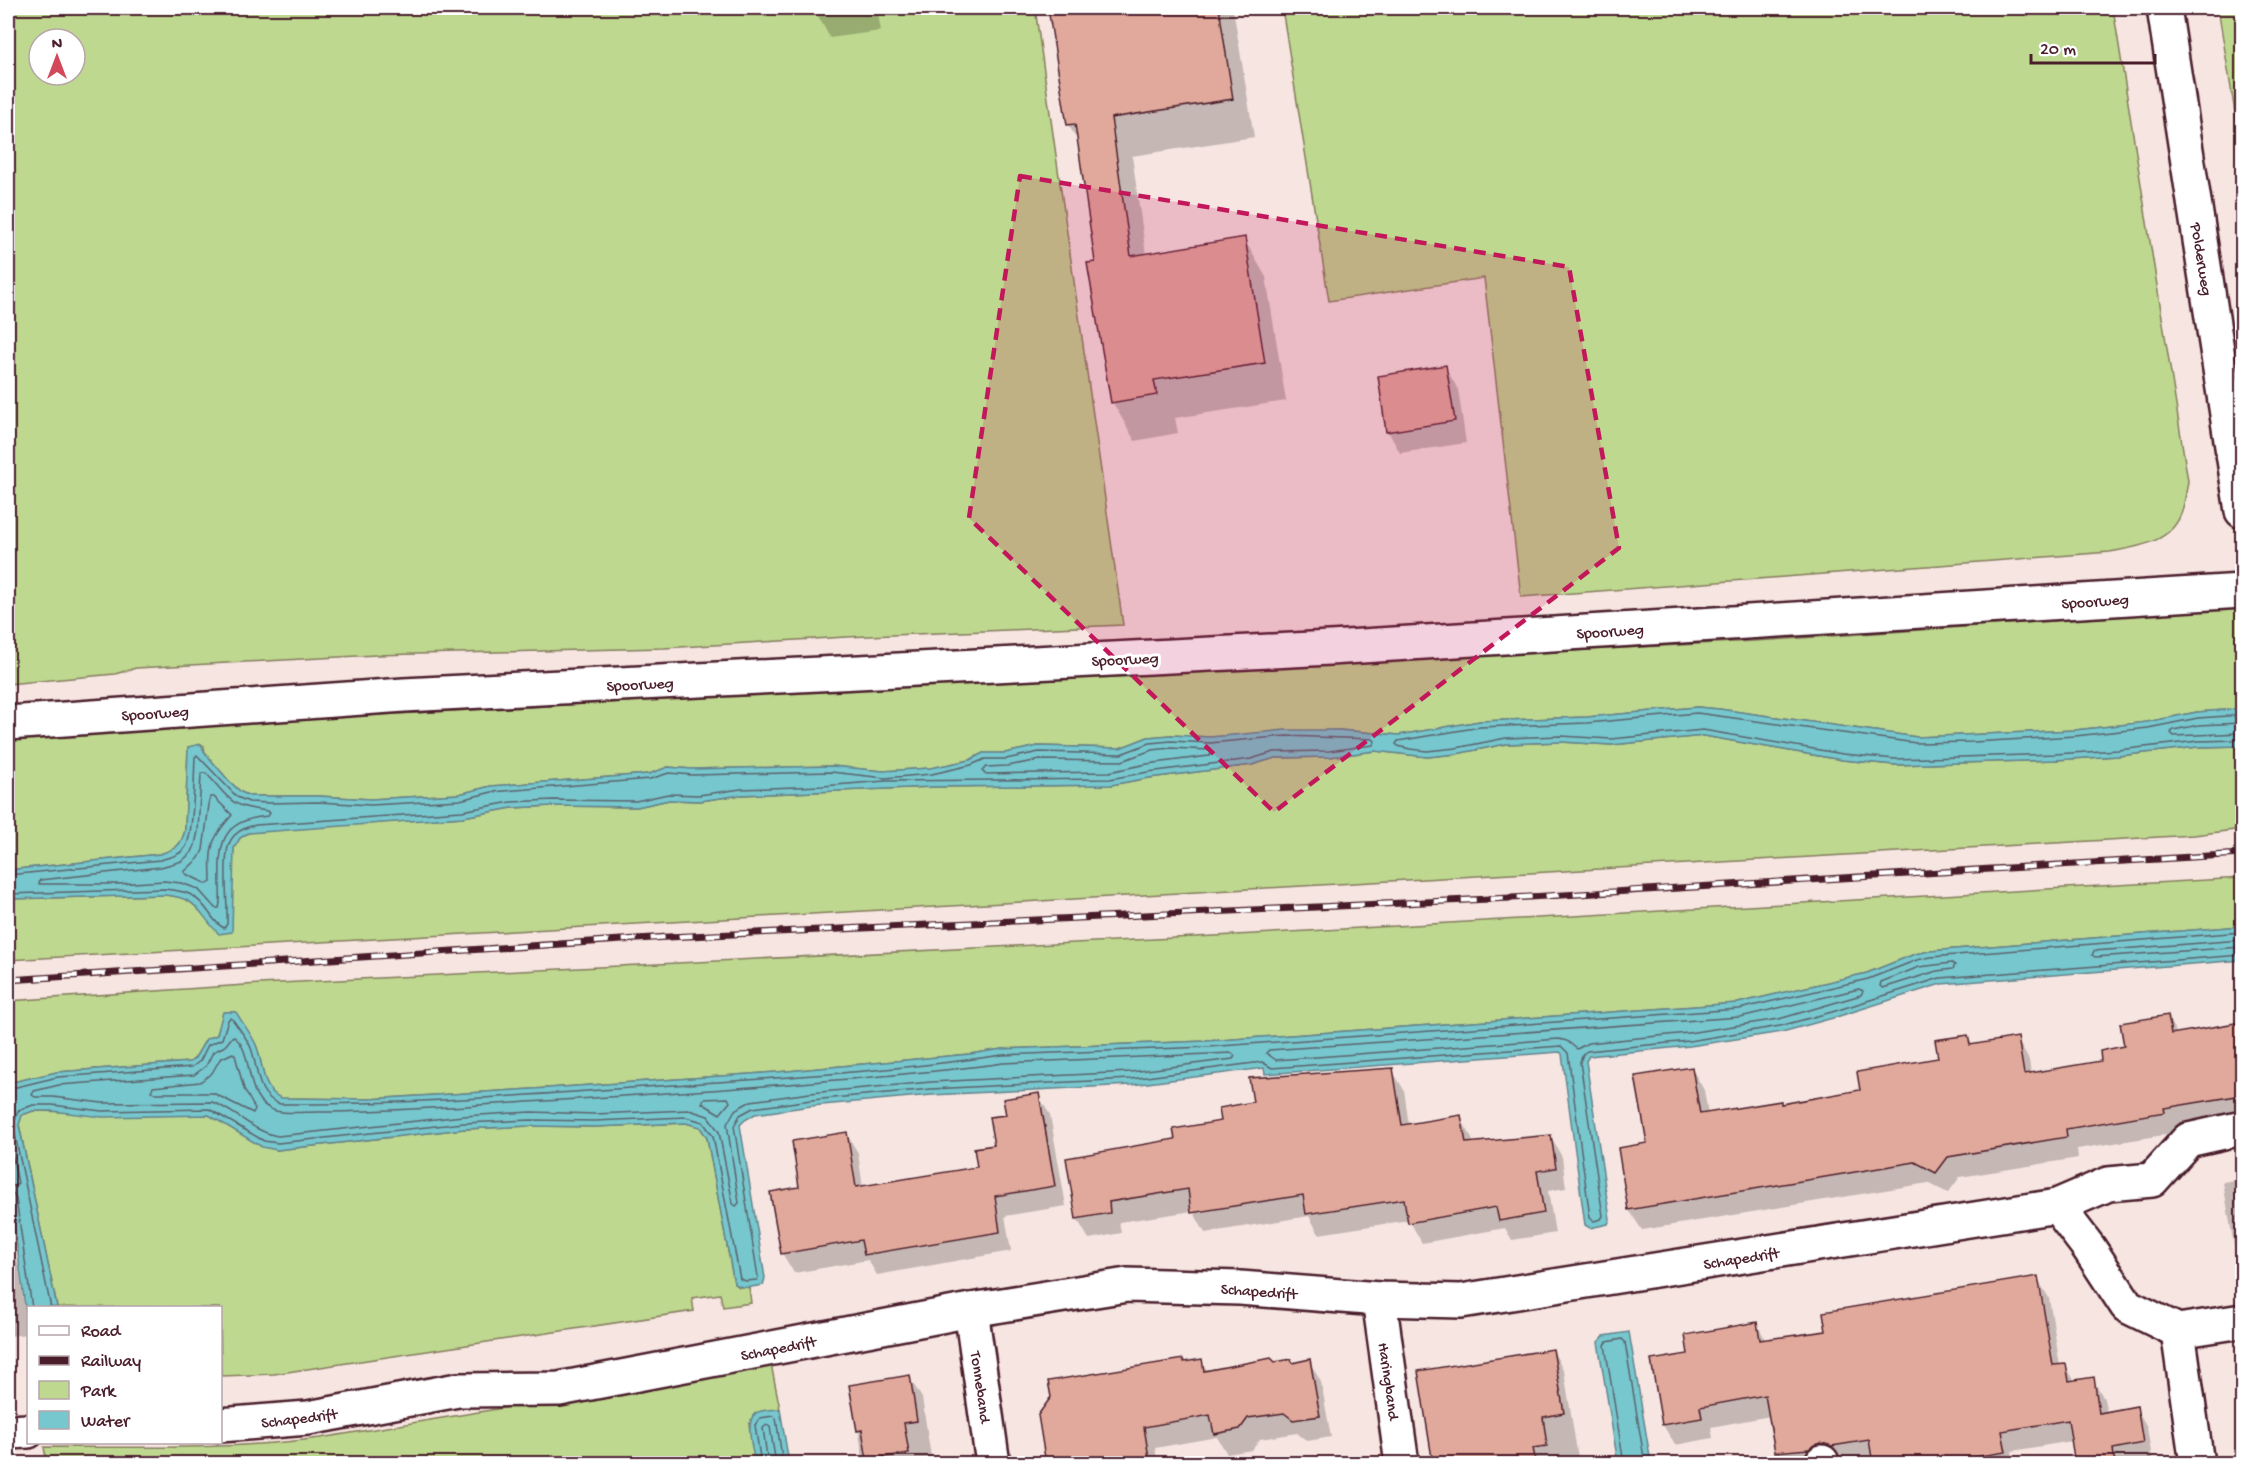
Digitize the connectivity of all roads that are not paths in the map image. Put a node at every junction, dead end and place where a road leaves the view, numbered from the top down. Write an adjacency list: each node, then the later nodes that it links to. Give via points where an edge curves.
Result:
1 (2164, 8): 2 (street, Polderweg)
2 (2242, 511)
3 (2242, 591): 4 (street, Spoorweg, via 1330,648 404,695)
4 (8, 723)
5 (2242, 1128): 6 (street, Schapedrift, via 2188,1140 2152,1180 2108,1184)
6 (2057, 1206): 7 (street, Schapedrift, via 1461,1301); 10 (street, via 2127,1306)
7 (1379, 1299): 8 (street, Schapedrift, via 1240,1288 1127,1285); 15 (street, Haringband)
8 (971, 1310): 11 (street, Schapedrift, via 559,1389 458,1390 308,1418); 14 (street, Tonneband)
9 (2242, 1321): 10 (street)
10 (2178, 1331): 16 (street)
11 (222, 1425)
12 (8, 1431): 13 (street)
13 (27, 1431)
14 (993, 1464)
15 (1402, 1464)
16 (2197, 1464)

